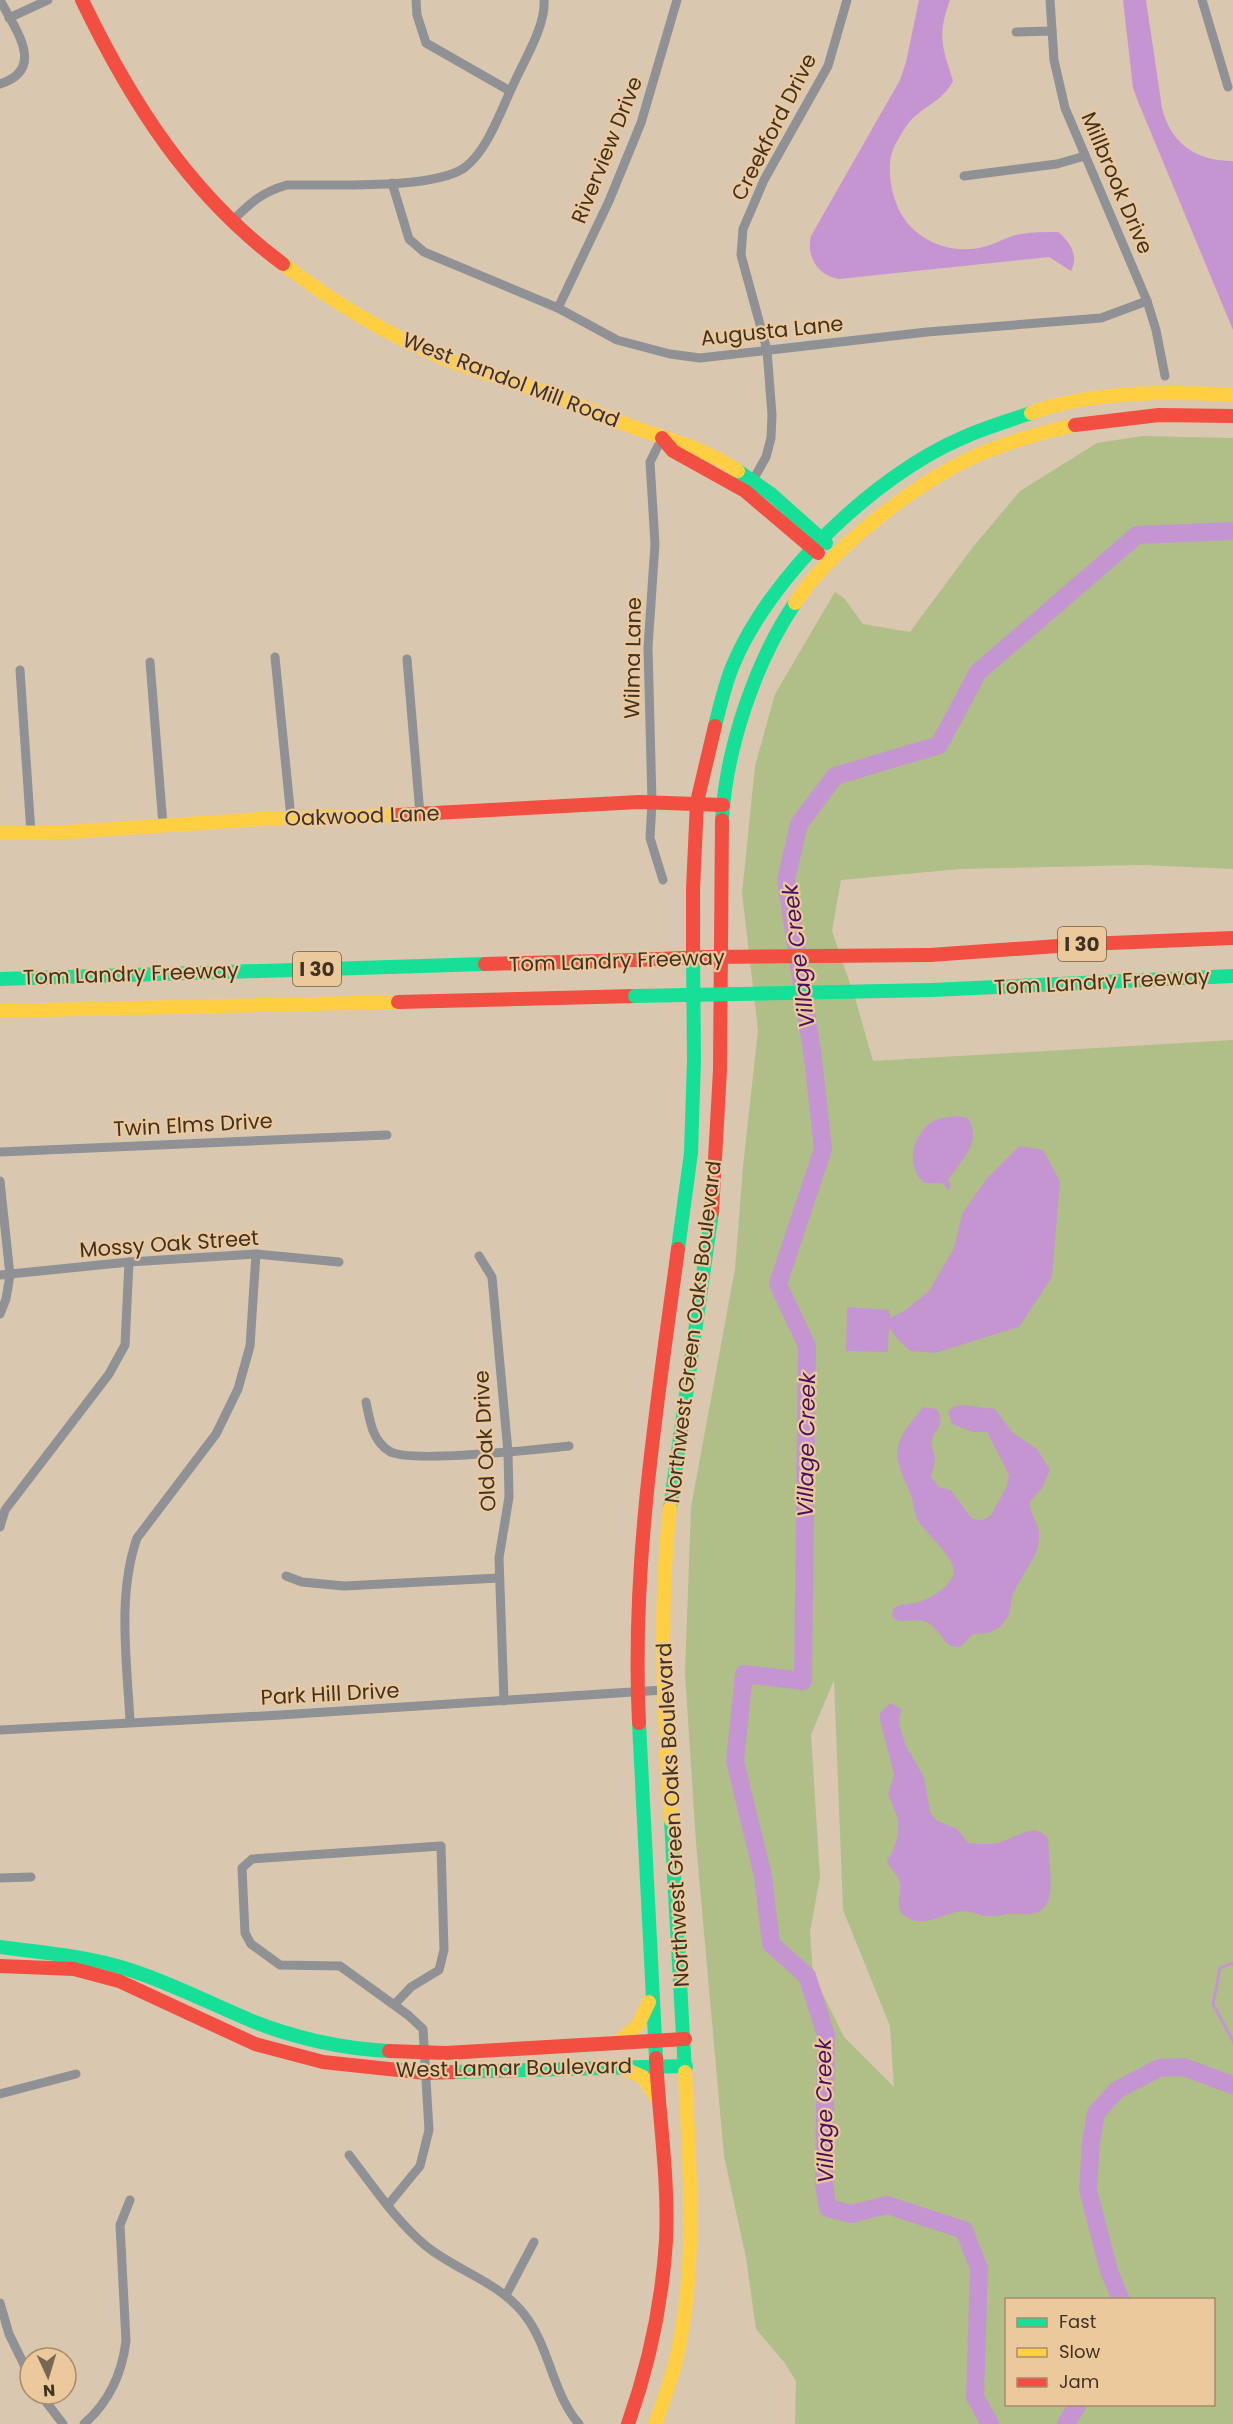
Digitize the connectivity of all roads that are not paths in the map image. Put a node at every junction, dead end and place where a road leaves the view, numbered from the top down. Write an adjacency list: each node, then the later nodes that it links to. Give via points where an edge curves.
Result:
1 (0, 0): 10 (street)
2 (48, 0): 10 (street)
3 (82, 0): 19 (main road, West Randol Mill Road, via 119,77 153,130 180,166)
4 (416, 0): 15 (street, via 426,43)
5 (544, 0): 15 (street, via 542,19)
6 (677, 0): 21 (street, Riverview Drive, via 641,123)
7 (847, 0): 22 (street, Creekford Drive, via 828,66 764,180 743,229 741,255)
8 (1050, 0): 11 (street, Millbrook Drive)
9 (1202, 0): 14 (street)
10 (9, 18): 13 (street, via 26,62 17,75)
11 (1052, 31): 12 (street); 16 (street, Millbrook Drive, via 1065,108)
12 (1016, 32)
13 (0, 84)
14 (1228, 87)
15 (510, 90): 18 (street, via 483,147 465,167 432,180)
16 (1085, 156): 17 (street, via 1057,164); 20 (street, Millbrook Drive)
17 (964, 176)
18 (392, 183): 19 (street, via 287,185 267,191); 21 (street, Augusta Lane, via 409,239 424,252)
19 (232, 221): 26 (main road, West Randol Mill Road, via 315,290 370,323 437,355)
20 (1147, 301): 22 (street, Augusta Lane, via 1101,318); 23 (street, Millbrook Drive)
21 (558, 308): 22 (street, Augusta Lane, via 616,340 670,354 700,358)
22 (767, 350): 27 (street, Creekford Drive, via 771,438)
23 (1165, 376)
24 (1233, 395): 28 (main road, Northwest Green Oaks Boulevard, via 1184,392 1090,399 1023,415 961,438 913,465 863,500)
25 (1233, 416): 29 (main road, Northwest Green Oaks Boulevard, via 1130,415 1061,428 1002,445 940,474)
26 (662, 438): 27 (main road, West Randol Mill Road, via 697,447); 28 (main road, West Randol Mill Road, via 673,451 745,491); 34 (street, Wilma Lane, via 650,462 655,544 648,646)
27 (753, 480): 28 (main road, West Randol Mill Road)
28 (817, 544): 29 (main road, West Randol Mill Road); 35 (main road, Northwest Green Oaks Boulevard, via 787,577 733,664 702,770)
29 (832, 557): 36 (main road, Northwest Green Oaks Boulevard, via 796,601 765,655 728,767)
30 (275, 657): 38 (street)
31 (407, 659): 37 (street)
32 (150, 662): 39 (street)
33 (20, 670): 41 (street)
34 (652, 802): 35 (main road, Oakwood Lane); 37 (main road, Oakwood Lane); 42 (street, Wilma Lane, via 650,838)
35 (697, 802): 36 (main road, Oakwood Lane); 63 (main road, Northwest Green Oaks Boulevard, via 691,1153 644,1508)
36 (723, 805): 62 (main road, Northwest Green Oaks Boulevard, via 719,862 721,1060 717,1158 711,1224 673,1471 665,1569)
37 (420, 814): 38 (main road, Oakwood Lane)
38 (291, 818): 39 (main road, Oakwood Lane)
39 (163, 825): 41 (main road, Oakwood Lane)
40 (0, 833): 41 (main road, Oakwood Lane)
41 (31, 833)
42 (663, 880)
43 (1233, 938): 45 (main road, Tom Landry Freeway / I 30, bridge, via 930,955 707,957)
44 (1233, 976): 46 (main road, Tom Landry Freeway / I 30, bridge, via 932,990)
45 (0, 979)
46 (0, 1011)
47 (387, 1135): 48 (street, Twin Elms Drive)
48 (0, 1152)
49 (0, 1181): 54 (street)
50 (256, 1254): 52 (street, Mossy Oak Street); 53 (street, Mossy Oak Street); 65 (street, via 249,1346 238,1389 216,1434 137,1538 130,1558 126,1604)
51 (479, 1256): 58 (street, Old Oak Drive, via 492,1277)
52 (129, 1262): 54 (street, Mossy Oak Street); 59 (street, via 125,1345 109,1374 5,1510)
53 (339, 1262)
54 (5, 1275): 55 (street, via 6,1299)
55 (0, 1314)
56 (366, 1402): 58 (street, via 376,1438 390,1453 418,1456)
57 (569, 1446): 58 (street)
58 (508, 1452): 61 (street, Old Oak Drive, via 509,1497)
59 (0, 1527)
60 (286, 1576): 61 (street, via 302,1582 344,1586)
61 (499, 1578): 64 (street, Old Oak Drive)
62 (663, 1690): 63 (street, Park Hill Drive); 73 (main road, Northwest Green Oaks Boulevard)
63 (637, 1692): 64 (street, Park Hill Drive); 71 (main road, Northwest Green Oaks Boulevard)
64 (504, 1701): 65 (street, Park Hill Drive)
65 (130, 1721): 66 (street, Park Hill Drive)
66 (0, 1730)
67 (31, 1877): 68 (street)
68 (0, 1878)
69 (0, 1947): 76 (main road, West Lamar Boulevard, via 84,1958 131,1970 255,2022 315,2040)
70 (0, 1966): 80 (main road, West Lamar Boulevard, via 74,1969 119,1981 255,2044 322,2062)
71 (652, 1988): 74 (main road, Northwest Green Oaks Boulevard); 75 (main road, via 641,2022)
72 (394, 2005): 72 (street, via 411,1987 439,1970 444,1950 441,1846 252,1859 242,1868 245,1933 251,1944 280,1965 339,1966); 76 (street, via 423,2029)
73 (685, 2039): 74 (main road, West Lamar Boulevard); 78 (main road, Northwest Green Oaks Boulevard)
74 (654, 2040): 75 (main road, West Lamar Boulevard); 77 (main road, Northwest Green Oaks Boulevard)
75 (618, 2043): 76 (main road, West Lamar Boulevard)
76 (424, 2054): 80 (street)
77 (656, 2066): 78 (main road, West Lamar Boulevard); 79 (main road, West Lamar Boulevard); 83 (main road, Northwest Green Oaks Boulevard)
78 (686, 2066): 96 (main road, Northwest Green Oaks Boulevard, via 692,2215 688,2291 675,2365)
79 (617, 2067): 80 (main road, West Lamar Boulevard); 83 (main road, via 643,2077)
80 (426, 2073): 86 (street, via 429,2130 420,2166)
81 (76, 2074): 82 (street)
82 (0, 2094)
83 (658, 2101): 95 (main road, Northwest Green Oaks Boulevard, via 665,2186 662,2291 641,2388)
84 (350, 2155): 86 (street)
85 (130, 2200): 93 (street, via 120,2225 124,2355 109,2394)
86 (388, 2205): 88 (street, via 425,2245)
87 (534, 2242): 88 (street)
88 (506, 2295): 94 (street, via 525,2314 546,2352 567,2410)
89 (0, 2303): 90 (street)
90 (18, 2352)
91 (49, 2406): 92 (street)
92 (63, 2424)
93 (84, 2424)
94 (579, 2424)
95 (628, 2424)
96 (655, 2424)

